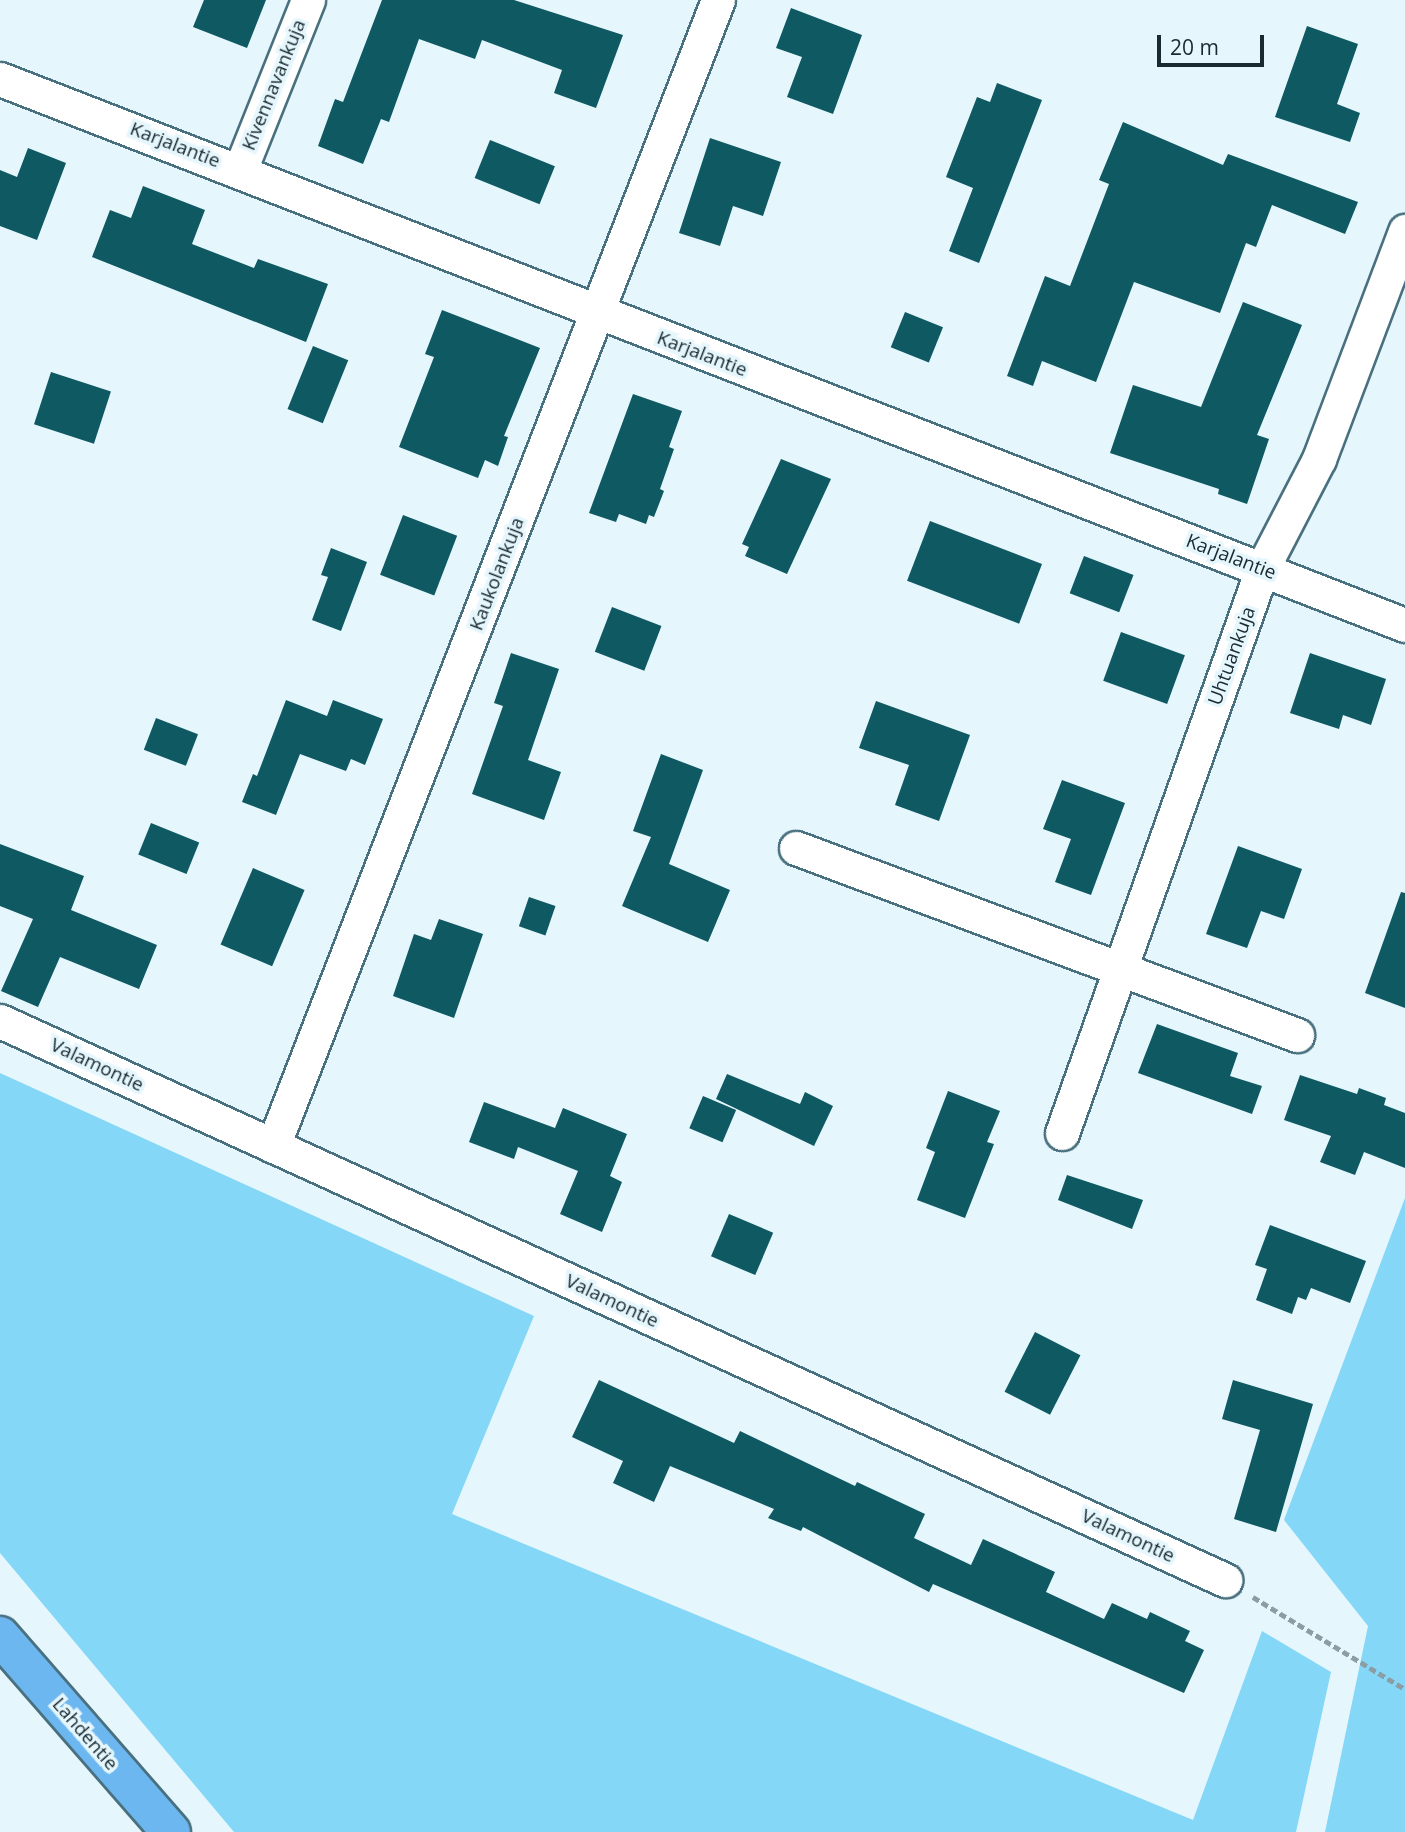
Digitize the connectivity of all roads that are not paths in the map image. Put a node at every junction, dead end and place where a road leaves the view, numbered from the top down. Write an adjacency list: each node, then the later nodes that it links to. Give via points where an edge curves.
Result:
1 (308, 0): 4 (street, Kivennavankuja)
2 (718, 0): 6 (street, Kaukolankuja)
3 (0, 79): 4 (street, Karjalantie)
4 (240, 170): 6 (street, Karjalantie)
5 (1405, 231): 7 (street, Uhtuankuja, via 1319,459)
6 (598, 315): 7 (street, Karjalantie); 14 (street, Kaukolankuja)
7 (1262, 569): 8 (street, Karjalantie); 10 (street, Uhtuankuja)
8 (1405, 625)
9 (796, 848): 10 (street)
10 (1120, 970): 12 (street); 13 (street, Uhtuankuja)
11 (0, 1021): 14 (street, Valamontie)
12 (1297, 1035)
13 (1062, 1133)
14 (273, 1146): 15 (street, Valamontie)
15 (1225, 1580)
16 (0, 1636): 17 (highway, Lahdentie)
17 (171, 1832)

